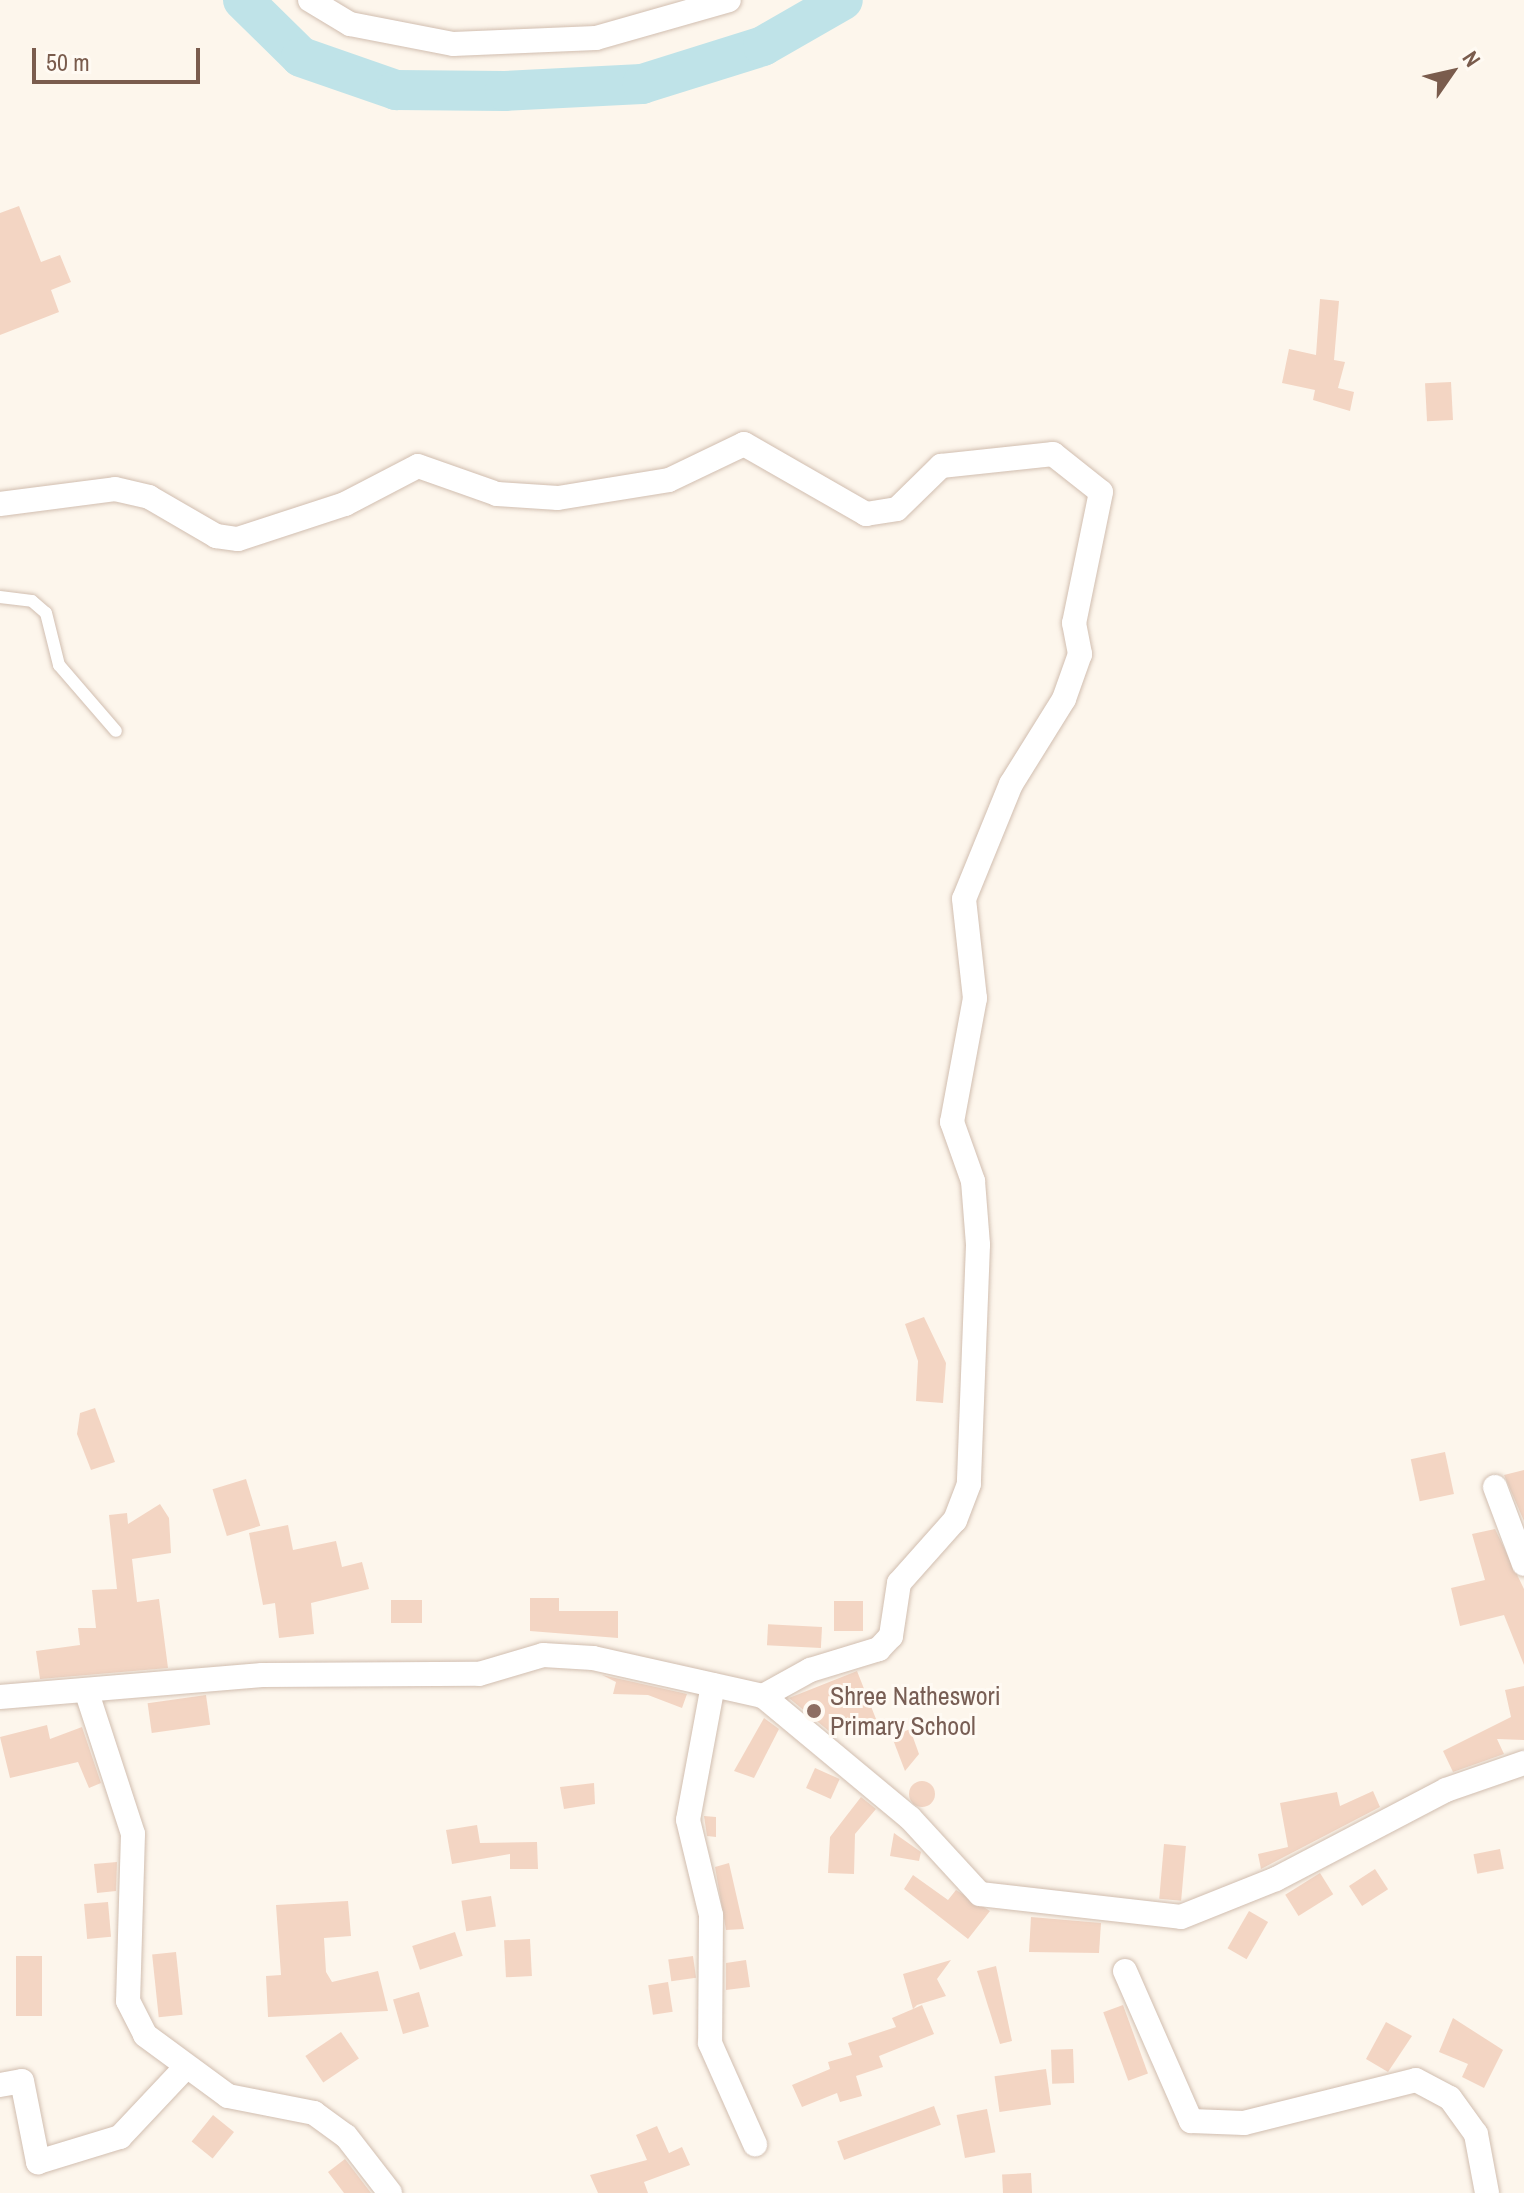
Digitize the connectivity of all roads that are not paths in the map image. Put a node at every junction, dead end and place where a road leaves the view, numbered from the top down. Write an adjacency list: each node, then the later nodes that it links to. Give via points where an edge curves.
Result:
1 (310, 0): 2 (street, via 350,24 453,44 596,38)
2 (729, 0)
3 (0, 504): 10 (street, via 115,489 149,497 216,536 238,539 345,504 418,466 497,494 558,498 669,480 744,444 866,514 897,509 941,466 1053,454 1101,492 1074,623 1075,669 1011,784 964,899 975,998 952,1122 973,1181 978,1245 969,1484 955,1520 899,1583 891,1636 879,1649 810,1670)
4 (0, 597): 5 (lane, via 32,601 46,613 59,665)
5 (116, 731)
6 (1495, 1487): 7 (street)
7 (1524, 1564)
8 (713, 1685): 9 (street, via 543,1655 479,1674 262,1675); 10 (street); 16 (street, via 688,1820 711,1915 710,2043)
9 (87, 1693): 11 (street); 14 (street, via 133,1834 128,2001 145,2035)
10 (763, 1696): 12 (street, via 910,1818 980,1894 1181,1917 1276,1879 1446,1790)
11 (0, 1697)
12 (1524, 1763)
13 (1125, 1971): 18 (street, via 1191,2121 1209,2127 1244,2123 1416,2080 1450,2098 1476,2134)
14 (184, 2069): 15 (street, via 120,2137 38,2162 22,2081); 17 (street, via 228,2096 314,2113 346,2136)
15 (0, 2085)
16 (755, 2144)
17 (390, 2193)
18 (1487, 2193)

